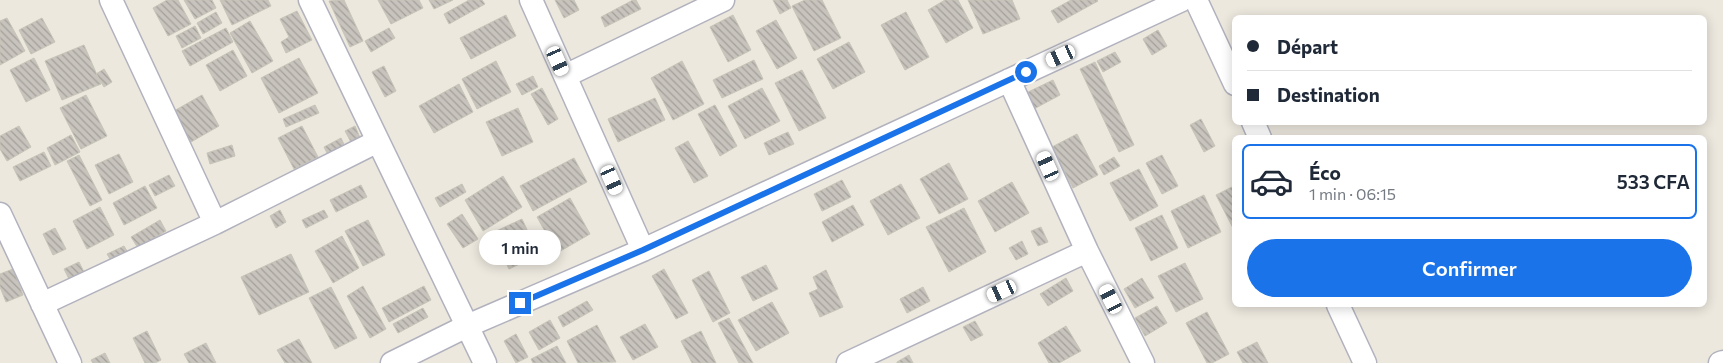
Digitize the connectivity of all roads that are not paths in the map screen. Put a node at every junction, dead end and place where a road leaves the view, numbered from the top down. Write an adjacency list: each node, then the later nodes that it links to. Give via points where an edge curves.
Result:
1 (111, 0): 12 (street)
2 (310, 0): 10 (street)
3 (531, 0): 7 (street)
4 (723, 0): 7 (street)
5 (1182, 0): 9 (street)
6 (1196, 0): 8 (street)
7 (565, 76): 13 (street)
8 (1232, 78)
9 (1009, 80): 13 (street); 14 (street)
10 (378, 141): 12 (street); 17 (street)
11 (0, 214): 15 (street)
12 (215, 223): 15 (street)
13 (643, 250): 17 (street)
14 (1087, 251): 21 (street); 22 (street)
15 (42, 304): 18 (street)
16 (1339, 307): 23 (street)
17 (467, 326): 19 (street); 20 (street)
18 (70, 363)
19 (392, 363)
20 (485, 363)
21 (848, 363)
22 (1144, 363)
23 (1365, 363)

